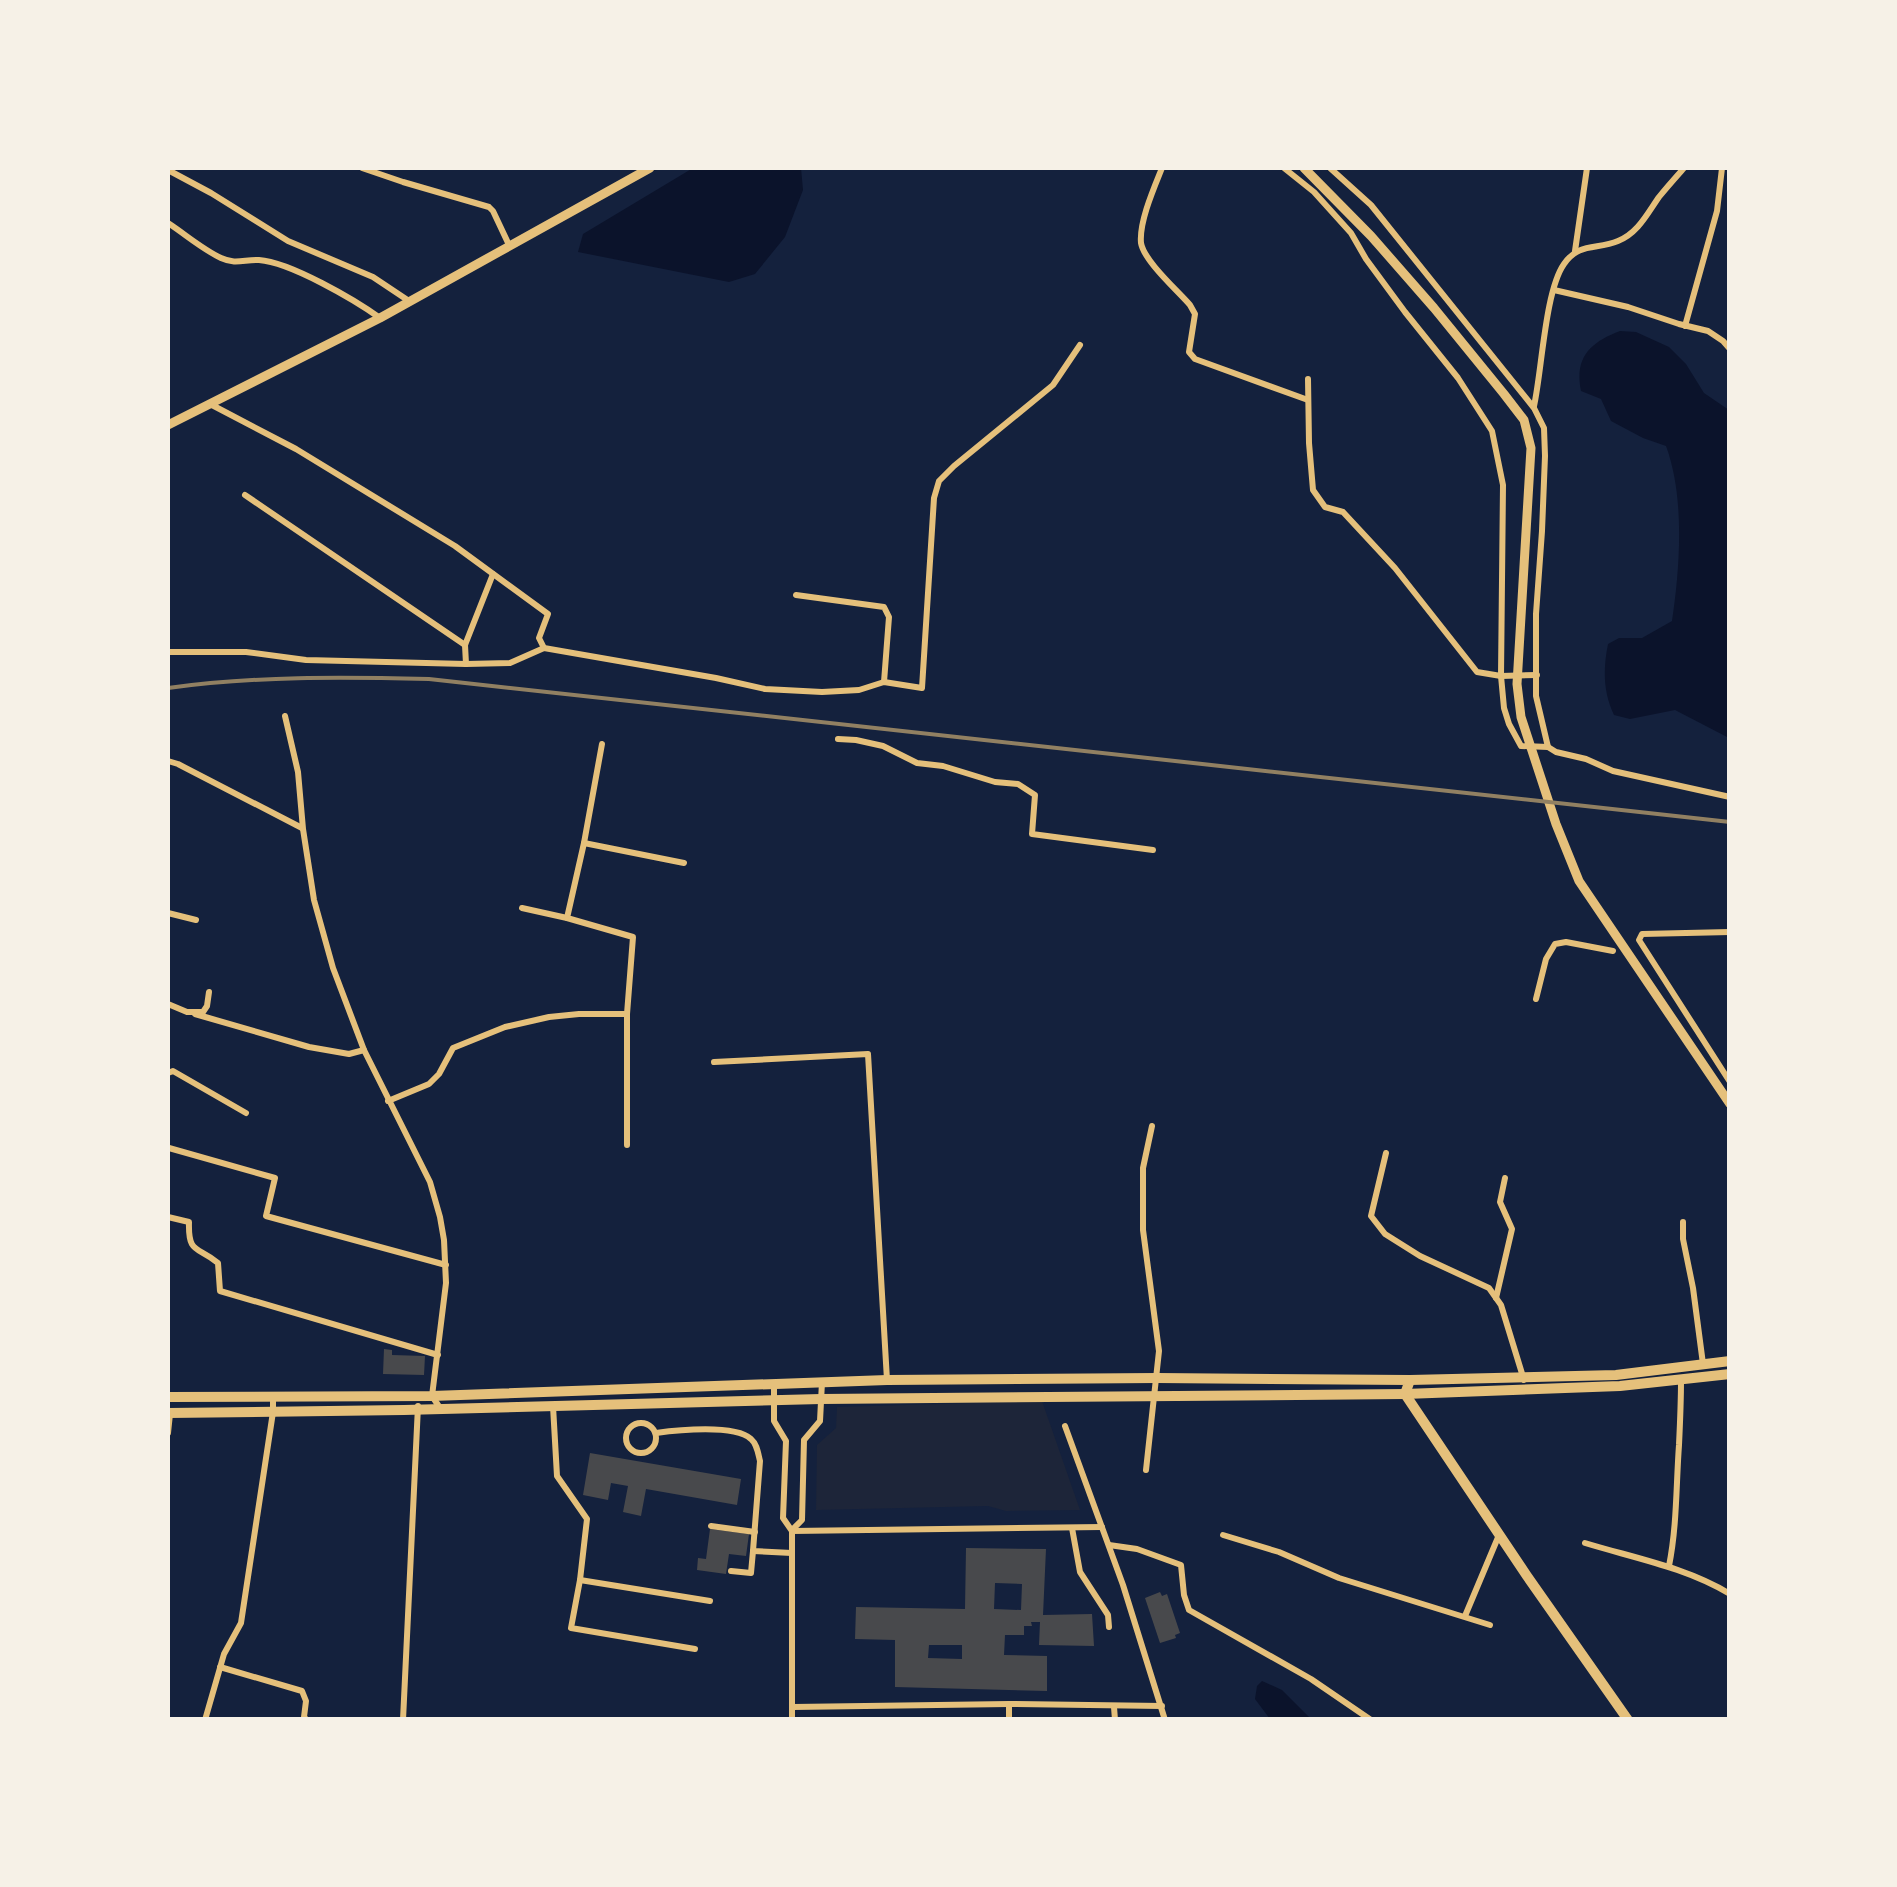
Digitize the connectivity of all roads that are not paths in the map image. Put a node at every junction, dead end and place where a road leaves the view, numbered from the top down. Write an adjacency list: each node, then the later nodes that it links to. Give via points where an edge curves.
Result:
1 (362, 168): 12 (street, via 489,207)
2 (650, 168): 12 (main road)
3 (1162, 168): 21 (street, via 1146,209 1142,244 1195,314 1189,352)
4 (1284, 168): 33 (street, via 1350,233 1492,431 1503,484)
5 (1304, 168): 62 (main road, via 1434,308 1524,420 1532,448 1521,717 1579,881)
6 (1330, 168): 23 (street, via 1371,205)
7 (1588, 168): 13 (street)
8 (1684, 168): 13 (street, via 1636,230)
9 (1722, 168): 17 (street, via 1717,211)
10 (168, 170): 15 (street, via 288,241 373,277)
11 (168, 223): 16 (street, via 221,258 295,270)
12 (509, 246): 15 (main road)
13 (1575, 252): 14 (street)
14 (1554, 290): 17 (street); 23 (street)
15 (409, 301): 16 (main road)
16 (380, 318): 22 (main road)
17 (1684, 326): 19 (street, via 1708,331)
18 (1080, 345): 34 (street, via 1053,385 940,482 922,688)
19 (1730, 349)
20 (1308, 380): 21 (street)
21 (1308, 400): 33 (street, via 1319,500 1343,512 1395,568 1476,672)
22 (210, 404): 24 (main road); 26 (street, via 296,449)
23 (1534, 408): 32 (street, via 1544,428 1545,456)
24 (168, 425)
25 (246, 495): 28 (street)
26 (493, 574): 28 (street); 29 (street, via 548,614 539,638)
27 (796, 595): 34 (street, via 884,607 890,616)
28 (465, 645): 31 (street)
29 (544, 648): 31 (street, via 510,663); 34 (street, via 764,689 860,690)
30 (168, 652): 31 (street)
31 (466, 664)
32 (1537, 675): 33 (street); 38 (street)
33 (1501, 676): 38 (street, via 1504,708 1521,746)
34 (884, 682)
35 (285, 716): 41 (street)
36 (838, 738): 43 (street, via 1018,784 1035,795 1032,834)
37 (602, 744): 42 (street)
38 (1548, 746): 40 (street, via 1613,771)
39 (168, 761): 41 (street)
40 (1730, 796)
41 (303, 828): 56 (street, via 314,900)
42 (584, 844): 44 (street); 47 (street)
43 (1153, 850)
44 (684, 862)
45 (522, 908): 47 (street)
46 (168, 912): 48 (street)
47 (567, 918): 55 (street, via 633,937)
48 (196, 920)
49 (1730, 932): 58 (street, via 1642,934 1639,940)
50 (1613, 950): 52 (street, via 1555,944)
51 (209, 992): 54 (street, via 207,1006)
52 (1536, 999)
53 (168, 1004): 54 (street)
54 (195, 1014): 56 (street, via 309,1046 348,1054)
55 (627, 1014): 61 (street, via 549,1017 505,1027 454,1048 428,1084); 65 (street)
56 (364, 1050): 61 (street)
57 (714, 1062): 79 (street, via 868,1054)
58 (1726, 1069): 60 (street)
59 (168, 1073): 63 (street)
60 (1730, 1082)
61 (388, 1101): 71 (street, via 430,1182)
62 (1730, 1104)
63 (246, 1113)
64 (1152, 1126): 78 (street, via 1142,1192 1159,1351)
65 (627, 1145)
66 (168, 1149): 71 (street, via 275,1178 266,1216)
67 (1386, 1153): 72 (street, via 1371,1216 1385,1234 1490,1288)
68 (1505, 1178): 72 (street, via 1500,1202 1512,1228)
69 (168, 1216): 73 (street, via 188,1222 188,1240 218,1264 220,1291)
70 (1683, 1222): 75 (street)
71 (446, 1264): 73 (street)
72 (1496, 1299): 84 (street)
73 (438, 1356): 87 (street)
74 (1730, 1361): 75 (main road)
75 (1703, 1365): 84 (main road)
76 (1730, 1374): 82 (main road)
77 (1047, 1378): 78 (main road); 79 (main road); 89 (street)
78 (1156, 1378): 80 (main road); 90 (street)
79 (887, 1380): 81 (main road)
80 (1410, 1380): 84 (main road); 85 (main road)
81 (822, 1381): 83 (main road); 92 (street)
82 (1681, 1381): 84 (main road); 114 (street)
83 (774, 1383): 87 (main road); 93 (street)
84 (1525, 1384): 85 (main road)
85 (1405, 1394): 90 (main road); 108 (main road)
86 (417, 1396): 87 (main road); 91 (main road); 96 (street)
87 (432, 1396): 95 (street)
88 (168, 1397): 91 (main road)
89 (1054, 1397): 90 (main road); 92 (main road)
90 (1155, 1397): 102 (street)
91 (273, 1398): 97 (street)
92 (822, 1400): 93 (main road); 107 (street, via 820,1421 804,1440 802,1520)
93 (774, 1401): 94 (main road); 107 (street, via 774,1420 786,1440 783,1518)
94 (554, 1406): 95 (main road); 116 (street, via 557,1476 587,1519)
95 (440, 1409): 96 (main road)
96 (419, 1410): 97 (main road); 130 (street)
97 (274, 1412): 98 (main road); 123 (street, via 242,1623)
98 (169, 1413): 100 (street)
99 (1065, 1426): 104 (street)
100 (168, 1433)
101 (656, 1433): 101 (street, via 646,1452 637,1453 626,1441 628,1428 638,1422); 106 (street, via 750,1437 760,1461)
102 (1146, 1470)
103 (711, 1526): 106 (street)
104 (1102, 1527): 105 (street); 111 (street)
105 (1072, 1528): 107 (street); 121 (street, via 1080,1572)
106 (755, 1532): 112 (street)
107 (792, 1532): 113 (street)
108 (1499, 1534): 119 (street); 136 (main road)
109 (1224, 1536): 119 (street)
110 (1584, 1543): 114 (street)
111 (1109, 1545): 126 (street); 135 (street, via 1181,1565 1188,1610)
112 (753, 1550): 113 (street); 115 (street, via 751,1573)
113 (792, 1553): 127 (street)
114 (1669, 1566): 117 (street)
115 (731, 1571)
116 (580, 1580): 118 (street); 122 (street, via 571,1628)
117 (1730, 1594)
118 (710, 1601)
119 (1466, 1616): 120 (street)
120 (1490, 1625)
121 (1109, 1627)
122 (694, 1648)
123 (220, 1667): 128 (street); 129 (street, via 302,1691)
124 (1008, 1704): 125 (street); 127 (street); 132 (street)
125 (1114, 1706): 126 (street); 133 (street)
126 (1162, 1706): 134 (street)
127 (793, 1707): 131 (street)
128 (205, 1720)
129 (307, 1720)
130 (403, 1720)
131 (792, 1720)
132 (1009, 1720)
133 (1115, 1720)
134 (1166, 1720)
135 (1372, 1720)
136 (1628, 1720)

